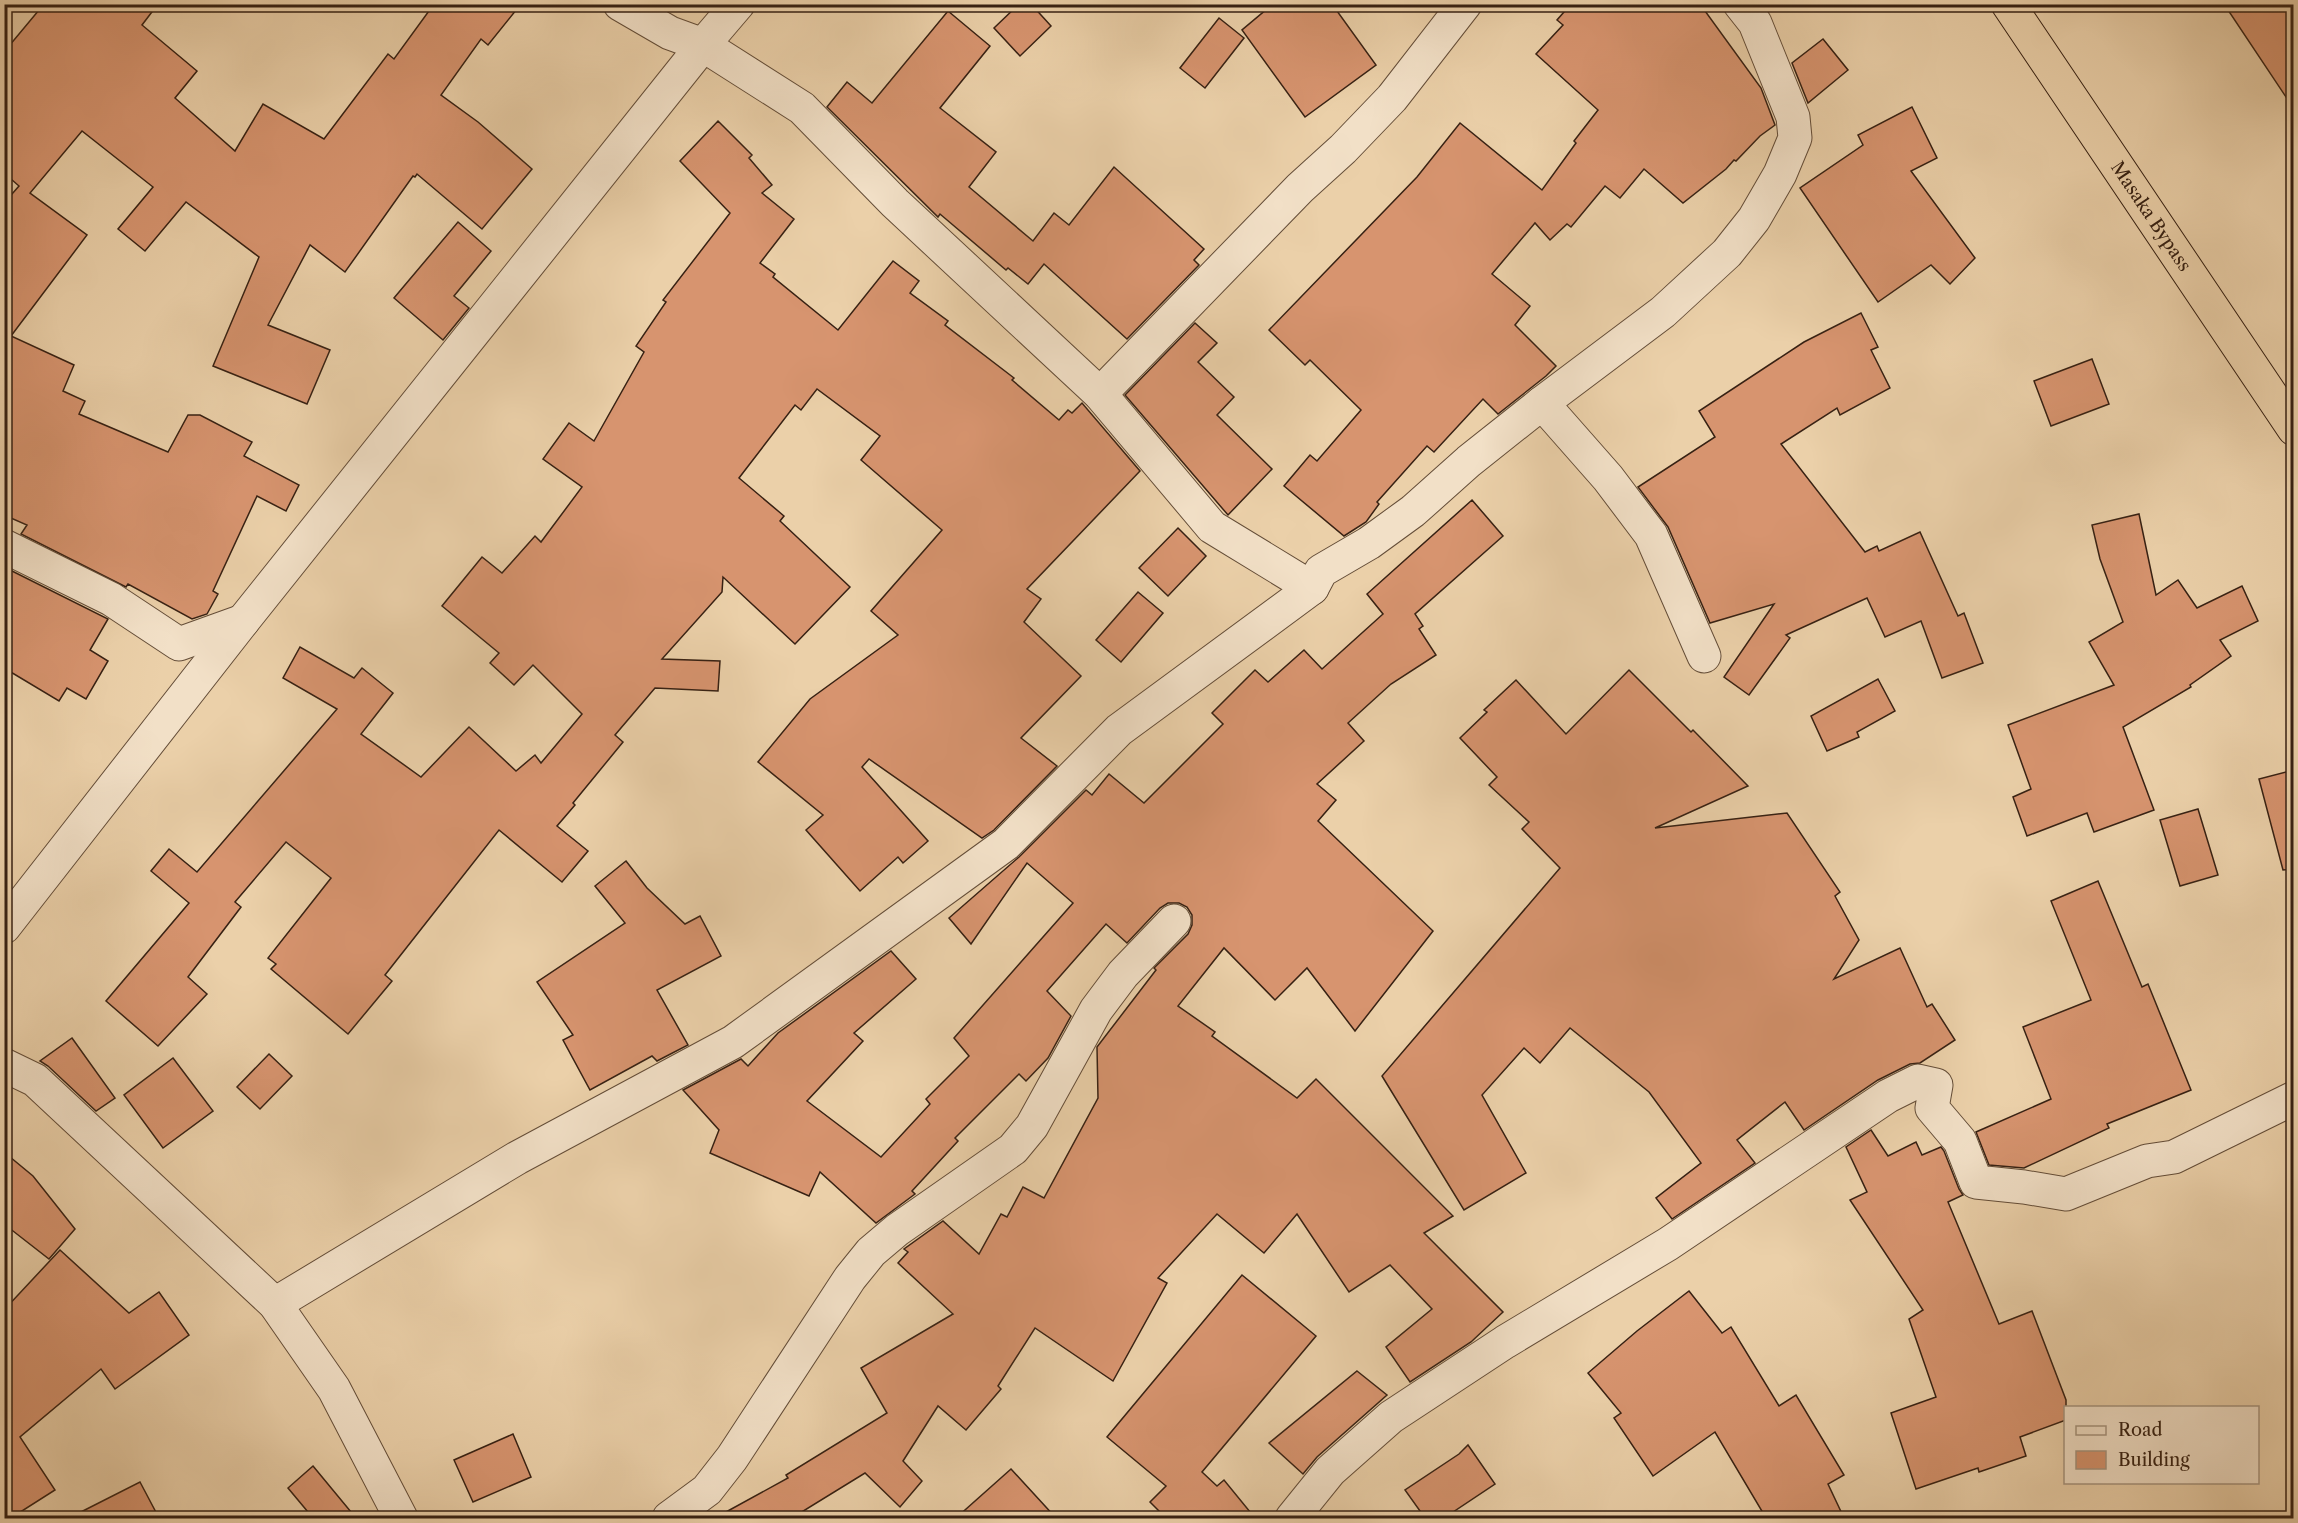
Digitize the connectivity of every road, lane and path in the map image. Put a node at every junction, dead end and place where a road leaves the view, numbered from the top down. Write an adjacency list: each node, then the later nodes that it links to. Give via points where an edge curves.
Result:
1 (620, 4): 6 (street, via 670,33)
2 (738, 4): 6 (street)
3 (1465, 4): 7 (street, via 1392,98)
4 (1740, 4): 8 (street, via 1755,23 1793,117 1795,138 1780,174 1754,219 1727,253 1664,312)
5 (2008, 4): 9 (highway, Masaka Bypass)
6 (703, 45): 7 (street, via 802,108 894,203); 12 (street)
7 (1100, 394): 11 (street, via 1212,527)
8 (1542, 403): 11 (street, via 1413,511 1321,571); 13 (street, via 1608,478 1651,536)
9 (2294, 429)
10 (4, 546): 12 (street, via 111,599 179,644)
11 (1312, 588): 18 (street, via 1119,730 1006,844 733,1041 517,1158)
12 (243, 621): 15 (street)
13 (1704, 656)
14 (1174, 921): 20 (street, via 1123,974 1096,1010 1032,1126 1013,1149 897,1230 872,1252 850,1278 732,1458 707,1490)
15 (4, 927)
16 (4, 1065): 18 (street, via 35,1080)
17 (2294, 1098): 21 (street, via 2174,1157 2147,1161 2066,1194 1977,1182 1960,1141 1932,1108 1936,1085 1918,1081 1888,1096 1668,1244 1505,1342 1391,1417 1330,1471)
18 (275, 1304): 19 (street, via 334,1389)
19 (401, 1518)
20 (669, 1518)
21 (1292, 1518)

